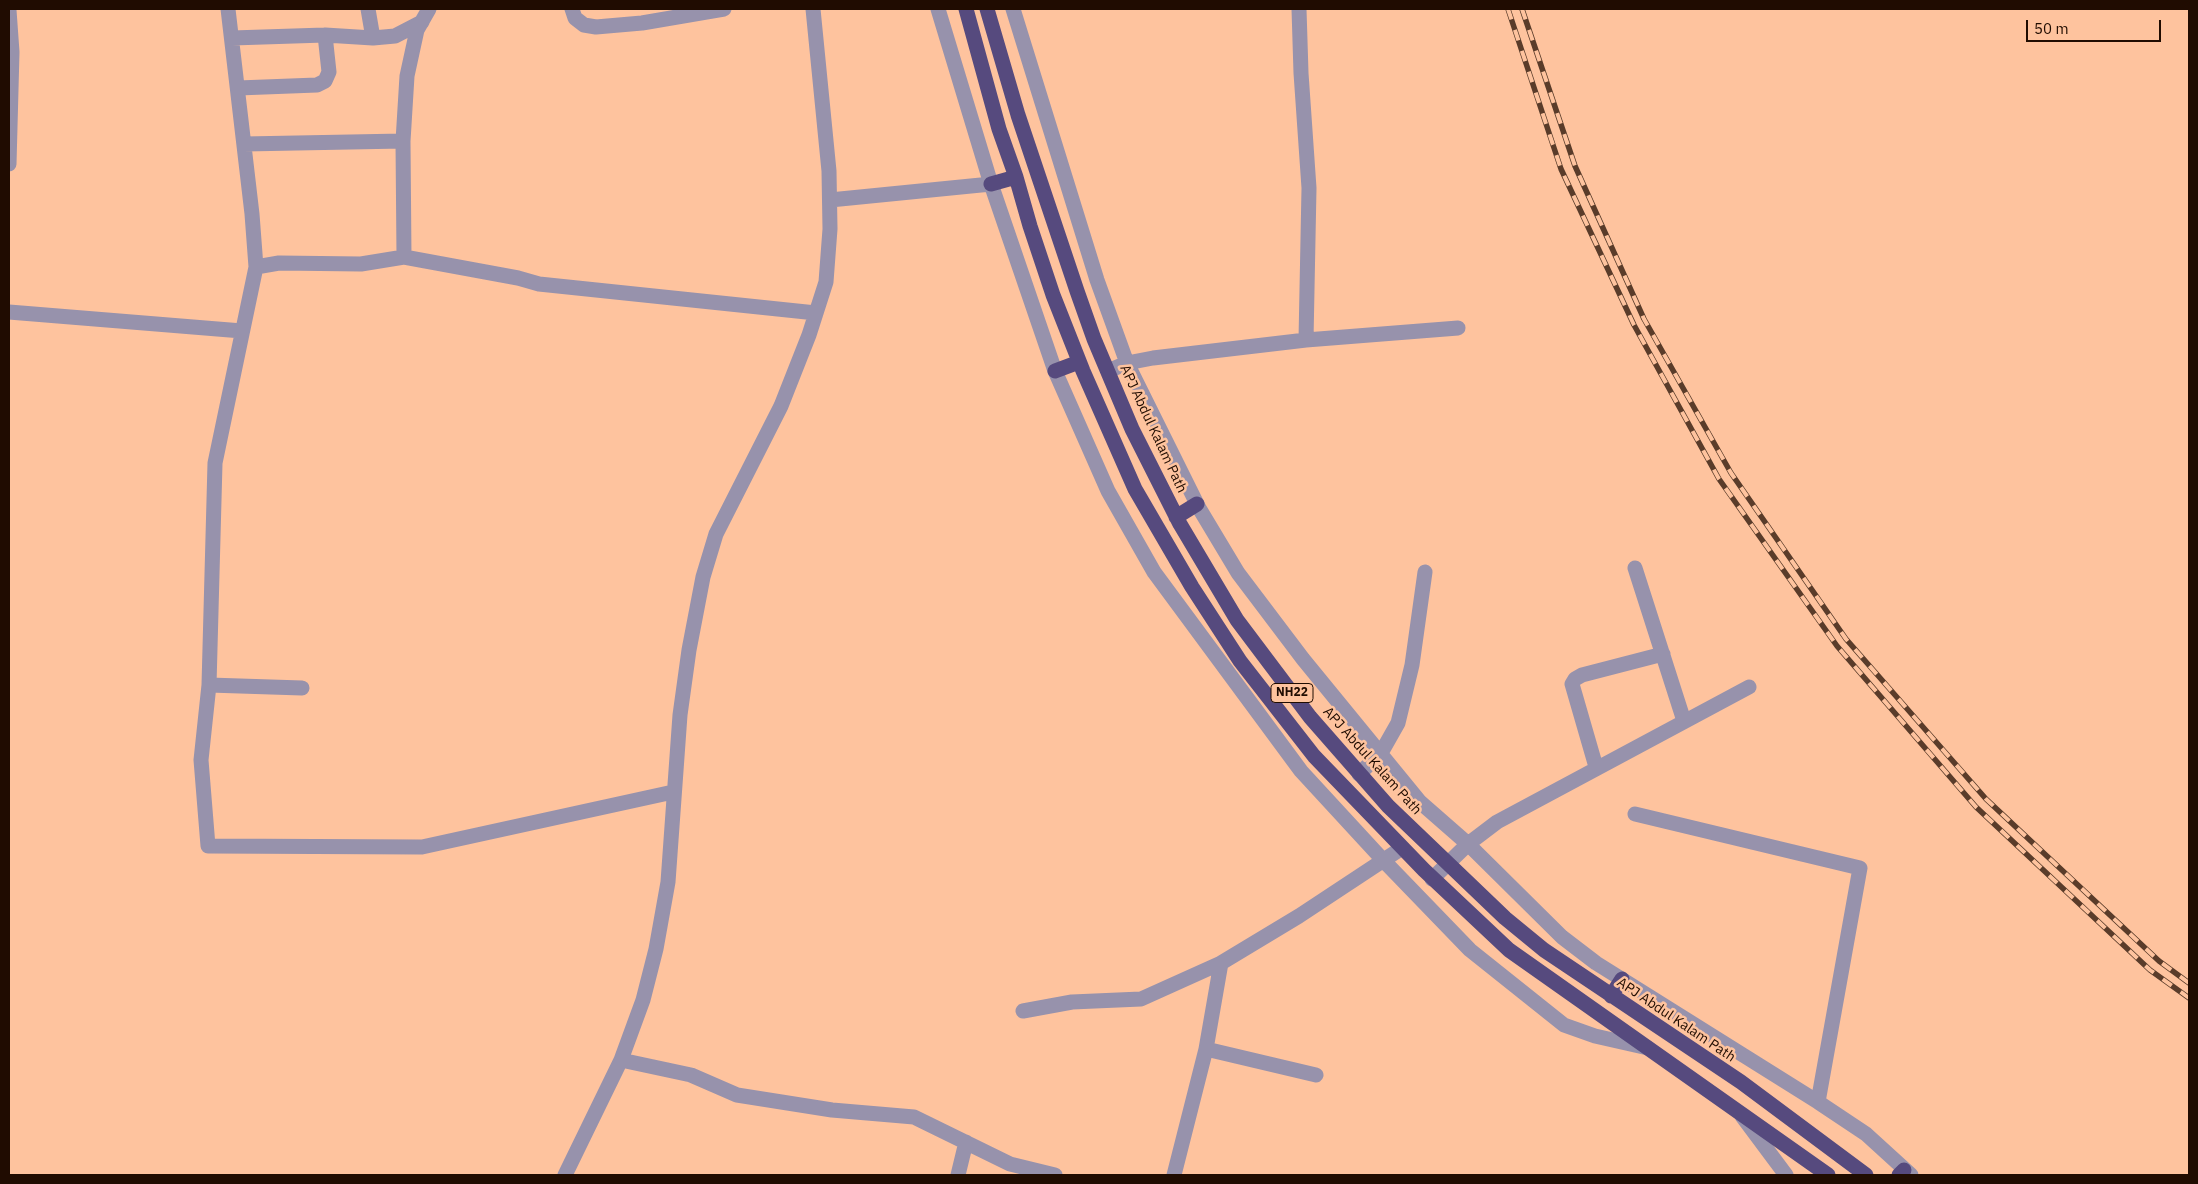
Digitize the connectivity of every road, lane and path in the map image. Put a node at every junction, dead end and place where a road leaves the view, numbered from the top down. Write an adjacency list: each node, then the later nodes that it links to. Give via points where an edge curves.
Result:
1 (228, 9): 14 (street)
2 (368, 9): 15 (street)
3 (572, 9): 4 (street, via 579,22 596,28)
4 (724, 9)
5 (813, 9): 22 (street)
6 (938, 9): 21 (street, NH22)
7 (966, 9): 20 (highway, NH22, via 999,129)
8 (987, 9): 33 (highway, APJ Abdul Kalam Path / NH22, via 1034,161 1094,339)
9 (1013, 9): 31 (street, NH22, via 1097,280)
10 (1300, 9): 29 (street, via 1309,188)
11 (9, 10): 19 (street, via 12,52)
12 (425, 15): 15 (street, via 395,36); 17 (street, via 415,38 407,76)
13 (325, 35): 14 (street); 15 (street); 16 (street, via 329,72 325,81 317,85)
14 (232, 38): 16 (street)
15 (373, 38)
16 (238, 88): 18 (street)
17 (404, 141): 18 (street); 23 (street)
18 (244, 144): 24 (street)
19 (9, 164)
20 (1016, 177): 21 (highway); 30 (highway, NH22, via 1053,296)
21 (990, 184): 22 (street); 32 (street, NH22)
22 (830, 200): 26 (street, via 826,282)
23 (404, 257): 24 (street, via 361,264); 26 (street, via 538,284)
24 (256, 267): 28 (street)
25 (9, 312): 28 (street)
26 (816, 314): 46 (street, via 781,406 716,534 703,577 689,650)
27 (1458, 328): 29 (street)
28 (242, 331): 39 (street, via 215,462)
29 (1306, 340): 31 (street)
30 (1079, 362): 32 (highway); 49 (highway, NH22, via 1135,488 1240,661 1314,756)
31 (1128, 363): 33 (street); 34 (street, NH22)
32 (1055, 371): 50 (street, NH22, via 1108,491 1154,572 1301,771)
33 (1108, 371): 35 (highway, APJ Abdul Kalam Path / NH22, via 1143,454)
34 (1197, 504): 35 (highway); 43 (street, NH22, via 1238,573 1303,659)
35 (1176, 516): 45 (highway, APJ Abdul Kalam Path / NH22, via 1237,620 1310,717)
36 (1635, 568): 38 (street)
37 (1425, 572): 43 (street, via 1412,665 1398,723)
38 (1663, 654): 42 (street); 44 (street, via 1575,678 1572,684)
39 (209, 685): 41 (street); 46 (street, via 201,760 208,846 422,847)
40 (1749, 687): 42 (street)
41 (302, 688)
42 (1684, 721): 44 (street)
43 (1381, 753): 45 (street); 48 (street, NH22, via 1420,802)
44 (1596, 768): 48 (street, via 1497,822)
45 (1359, 774): 51 (highway, APJ Abdul Kalam Path / NH22)
46 (673, 792): 59 (street, via 668,882 656,949 643,1000)
47 (1635, 814): 61 (street, via 1860,868)
48 (1468, 844): 51 (street); 54 (street, NH22, via 1562,937)
49 (1402, 848): 50 (street); 52 (highway, NH22)
50 (1383, 860): 53 (street); 58 (street, NH22, via 1470,950 1564,1024 1595,1036)
51 (1447, 863): 52 (street); 55 (highway, APJ Abdul Kalam Path / NH22, via 1544,950)
52 (1432, 878): 58 (highway, NH22, via 1509,950)
53 (1220, 963): 56 (street, via 1141,999 1072,1002); 57 (street)
54 (1622, 979): 55 (highway); 61 (street, NH22)
55 (1611, 996): 62 (highway, APJ Abdul Kalam Path / NH22)
56 (1023, 1011)
57 (1206, 1049): 60 (street); 70 (street)
58 (1649, 1049): 63 (highway, NH22)
59 (621, 1060): 65 (street, via 692,1075 737,1095 832,1110 914,1117); 67 (street)
60 (1316, 1075)
61 (1818, 1102): 66 (street, NH22, via 1866,1134)
62 (1778, 1108): 64 (highway); 73 (highway, APJ Abdul Kalam Path / NH22)
63 (1738, 1110): 64 (highway, NH22); 71 (street, NH22)
64 (1762, 1128): 72 (highway, NH22)
65 (966, 1142): 68 (street); 69 (street, via 1010,1164)
66 (1905, 1174)
67 (565, 1175)
68 (958, 1175)
69 (1055, 1175)
70 (1174, 1175)
71 (1786, 1175)
72 (1828, 1175)
73 (1866, 1175)

